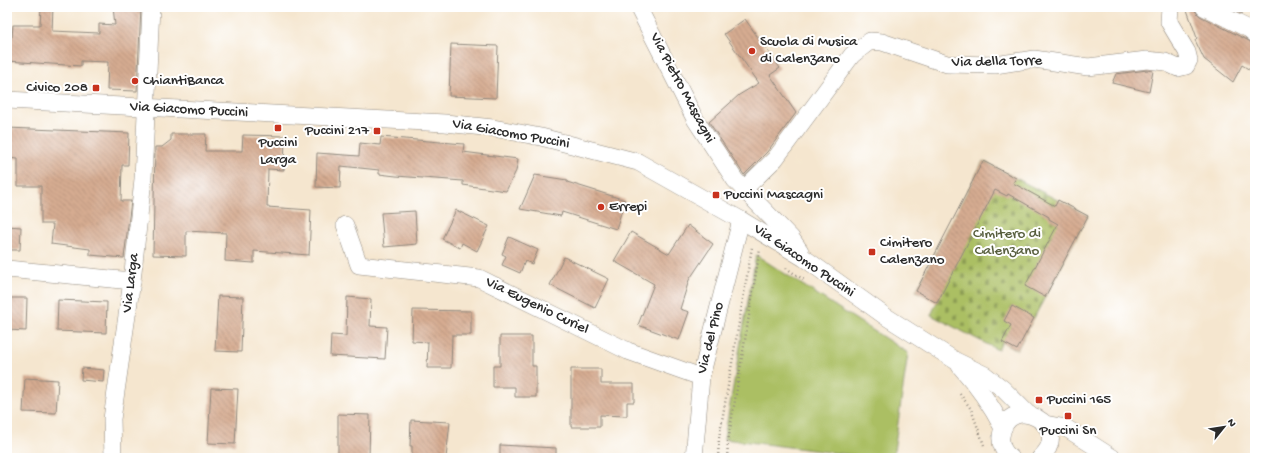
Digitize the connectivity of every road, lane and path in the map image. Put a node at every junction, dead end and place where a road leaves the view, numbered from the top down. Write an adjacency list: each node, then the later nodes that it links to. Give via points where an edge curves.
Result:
1 (151, 7): 7 (street, Via Larga)
2 (638, 7): 8 (street, Via Pietro Mascagni, via 695,119)
3 (1170, 7): 8 (street, Via della Torre, via 1169,22 1189,60 1186,66 1178,68 1165,62 1147,60 1088,67 1034,59 995,65 947,64 882,42 870,41 852,55 775,160)
4 (1204, 7): 5 (street)
5 (1253, 28)
6 (7, 100): 7 (street, Via Giacomo Puccini)
7 (146, 108): 9 (street, Via Giacomo Puccini, via 445,123 541,137 638,162); 17 (street, Via Larga)
8 (743, 190): 14 (street, Via Pietro Mascagni, via 791,238)
9 (741, 220): 14 (street, Via Giacomo Puccini); 19 (street, Via del Pino)
10 (345, 225): 19 (street, Via Eugenio Curiel, via 359,265 479,278 628,350)
11 (761, 245): 12 (path)
12 (760, 250): 13 (path); 29 (path, via 752,245 719,438); 30 (path)
13 (766, 255)
14 (797, 262): 15 (path, via 807,279); 18 (street, Via Giacomo Puccini)
15 (780, 263)
16 (7, 270): 17 (street)
17 (132, 281): 27 (street, Via Larga, via 112,419)
18 (956, 361): 21 (street, Via Giacomo Puccini, via 985,375 1004,389); 23 (street, Via Giacomo Puccini, via 974,380)
19 (701, 377): 28 (street, Via del Pino)
20 (959, 391): 26 (path, via 976,420)
21 (1028, 414): 22 (street, Via Giacomo Puccini, via 1038,417); 23 (street, via 1009,420)
22 (1045, 424): 24 (street, Via Giacomo Puccini, via 1066,428); 25 (street)
23 (1003, 428): 31 (street, Via Giacomo Puccini, via 1003,449)
24 (1085, 439): 25 (street, via 1063,438); 33 (street, Via Giacomo Puccini)
25 (1049, 444): 32 (street, via 1046,453)
26 (986, 450)
27 (113, 458)
28 (694, 458)
29 (718, 458)
30 (727, 458)
31 (1011, 458)
32 (1040, 458)
33 (1113, 458)

